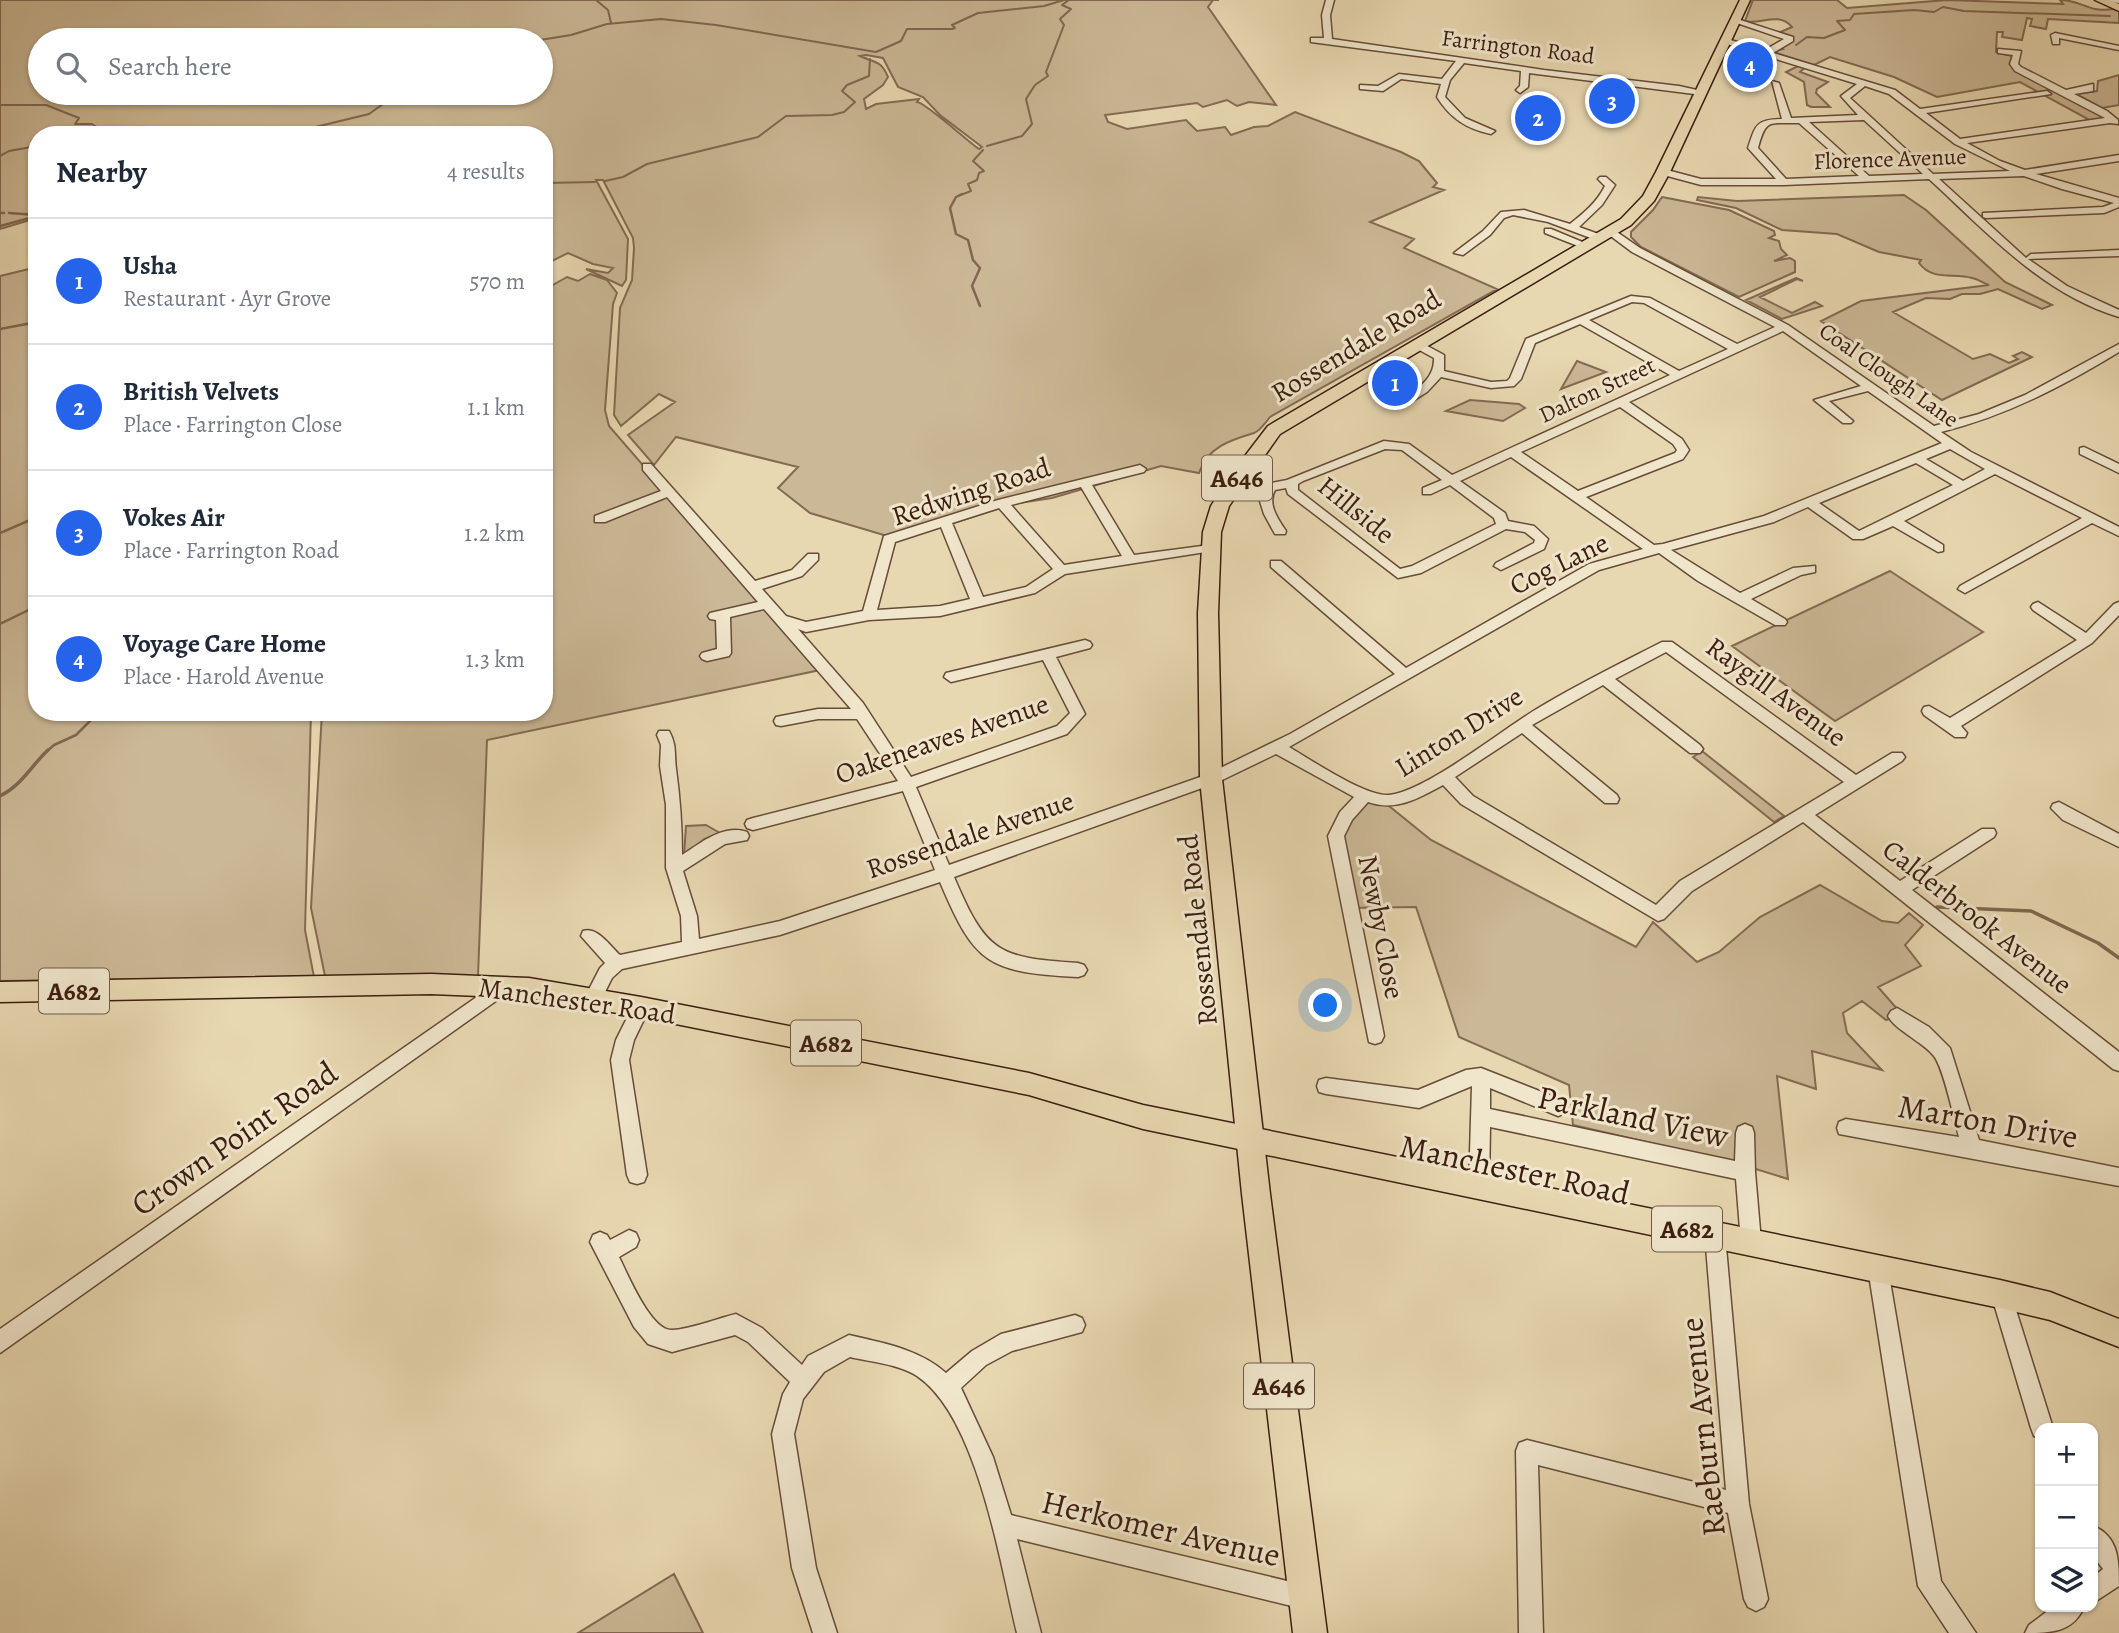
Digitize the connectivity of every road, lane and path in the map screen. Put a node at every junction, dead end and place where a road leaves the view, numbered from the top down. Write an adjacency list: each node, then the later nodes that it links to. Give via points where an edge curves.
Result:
1 (1330, 0): 8 (street)
2 (1745, 0): 6 (highway, Rossendale Road / A646)
3 (2102, 1): 4 (street); 5 (main road)
4 (2119, 1)
5 (2119, 8)
6 (1737, 20): 9 (highway, Rossendale Road / A646); 13 (street, via 1790,39)
7 (1314, 40): 8 (street, Farrington Road)
8 (1328, 41): 14 (street, Farrington Road)
9 (1727, 41): 13 (street); 24 (highway, Rossendale Road / A646)
10 (2056, 42): 11 (street, via 2056,35)
11 (2117, 46)
12 (2001, 51): 25 (street, via 2018,53 2014,64 2018,69)
13 (1768, 52): 20 (street)
14 (1461, 61): 16 (street, Farrington Road); 18 (street)
15 (1414, 65): 17 (street)
16 (1525, 70): 23 (street); 24 (street, Farrington Road)
17 (1408, 75): 18 (street); 22 (street, via 1394,77 1380,89)
18 (1446, 82): 33 (street, via 1441,97 1448,110)
19 (1775, 83): 32 (street)
20 (1864, 83): 28 (street, via 1892,92); 29 (street, via 1845,96)
21 (2090, 86): 25 (street)
22 (1363, 87)
23 (1520, 90)
24 (1702, 92): 36 (highway, Rossendale Road / A646)
25 (2064, 93): 30 (street)
26 (2047, 94): 28 (street)
27 (2119, 111): 30 (street)
28 (1918, 112): 34 (street)
29 (1865, 117): 31 (street); 38 (street)
30 (2111, 119): 34 (street)
31 (1801, 120): 32 (street); 40 (street)
32 (1787, 121): 42 (street, via 1759,127 1753,148)
33 (1491, 131)
34 (1958, 142): 37 (street)
35 (2119, 158): 37 (street, Florence Avenue)
36 (1662, 172): 42 (street, Florence Avenue, via 1701,182); 48 (highway, Rossendale Road / A646, via 1649,198)
37 (2022, 173): 38 (street, Florence Avenue); 44 (street)
38 (1930, 177): 40 (street, Florence Avenue); 52 (street, via 2034,270)
39 (1603, 179): 46 (street, via 1610,185 1607,191)
40 (1867, 179): 41 (street, Florence Avenue)
41 (1828, 180): 42 (street, Florence Avenue); 43 (street)
42 (1784, 182)
43 (1840, 194)
44 (2119, 203): 45 (street, via 2104,210)
45 (1986, 215)
46 (1571, 228): 48 (street); 49 (street, via 1532,216 1504,214)
47 (1548, 231): 48 (street)
48 (1601, 240): 54 (street, Coal Clough Lane, via 1636,250); 55 (highway, Rossendale Road / A646)
49 (1459, 253)
50 (2119, 253): 51 (street)
51 (2031, 257)
52 (2119, 314)
53 (1580, 320): 57 (street, via 1638,298); 60 (street, via 1530,341 1510,384 1492,385); 61 (street)
54 (1784, 327): 57 (street, Dalton Street); 62 (street, Coal Clough Lane)
55 (1416, 344): 60 (street, via 1440,357); 91 (highway, Rossendale Road / A646, via 1274,430 1220,506)
56 (2119, 347): 58 (street)
57 (1737, 349): 61 (street, Dalton Street)
58 (2105, 356): 59 (street); 66 (street, via 2003,411)
59 (2119, 362)
60 (1438, 373): 64 (street)
61 (1679, 376): 63 (street, Dalton Street)
62 (1870, 387): 65 (street, via 1820,400); 66 (street, Coal Clough Lane)
63 (1621, 402): 69 (street, Dalton Street); 81 (street, via 1683,450 1679,456)
64 (1403, 404)
65 (1847, 421)
66 (1933, 430): 67 (street, Coal Clough Lane)
67 (1951, 444): 70 (street, Cog Lane); 74 (street, Coal Clough Lane)
68 (2084, 451): 72 (street)
69 (1512, 452): 75 (street, Dalton Street); 81 (street)
70 (1917, 457): 78 (street); 82 (street, Cog Lane)
71 (647, 467): 80 (street)
72 (2119, 468)
73 (1140, 469): 76 (street, Redwing Road)
74 (1995, 470): 78 (street); 84 (street, Coal Clough Lane)
75 (1451, 478): 77 (street, Hillside, via 1405,447 1384,445 1298,478); 79 (street, Dalton Street); 88 (street, Hillside, via 1500,516)
76 (1084, 482): 83 (street, Redwing Road); 95 (street)
77 (1291, 485): 88 (street, Hillside, via 1292,491 1398,573 1416,570); 89 (street, via 1273,484 1265,495 1268,512)
78 (1963, 486): 86 (street)
79 (1427, 491)
80 (669, 492): 85 (street); 100 (street)
81 (1577, 496): 92 (street)
82 (1809, 502): 86 (street, via 1857,536); 92 (street, Cog Lane, via 1769,519)
83 (1002, 503): 87 (street, Redwing Road); 99 (street)
84 (2092, 518): 90 (street, Coal Clough Lane); 101 (street)
85 (600, 519)
86 (1894, 521): 93 (street)
87 (945, 522): 103 (street); 107 (street, Redwing Road, via 890,539)
88 (1503, 524): 97 (street, Hillside, via 1528,529 1542,539 1539,546)
89 (1280, 531)
90 (2119, 532)
91 (1211, 547): 95 (street); 128 (highway, Rossendale Road / A646)
92 (1655, 548): 102 (street); 116 (street, Cog Lane, via 1594,567)
93 (1938, 548)
94 (813, 557): 100 (street, via 797,573)
95 (1130, 559): 99 (street)
96 (1276, 564): 116 (street)
97 (1501, 566)
98 (1810, 569): 102 (street)
99 (1061, 570): 103 (street, via 1030,590)
100 (752, 587): 104 (street)
101 (1965, 589)
102 (1742, 598): 108 (street)
103 (978, 602): 107 (street, via 940,611)
104 (767, 604): 109 (street); 114 (street, via 718,616 724,653)
105 (2038, 607): 110 (street)
106 (2119, 607): 110 (street)
107 (869, 615): 109 (street, via 806,627)
108 (1780, 622)
109 (783, 623): 115 (street, via 785,637); 120 (street)
110 (2087, 640): 119 (street, via 1955,729)
111 (1085, 645): 113 (street)
112 (1667, 645): 118 (street, Linton Drive); 129 (street, Raygill Avenue)
113 (1047, 654): 117 (street); 130 (street, Oakeneaves Avenue, via 1078,714 1062,730)
114 (706, 656)
115 (802, 656)
116 (1405, 675): 125 (street, Cog Lane)
117 (951, 677)
118 (1605, 679): 122 (street, Linton Drive); 124 (street)
119 (1929, 711)
120 (860, 714): 121 (street, via 818,714); 130 (street)
121 (781, 722)
122 (1522, 725): 127 (street, Linton Drive); 132 (street)
123 (664, 735): 137 (street, via 669,745 674,805)
124 (1687, 746)
125 (1276, 747): 128 (street, Cog Lane); 131 (street, Linton Drive)
126 (1896, 757): 129 (street)
127 (1444, 776): 131 (street, Linton Drive, via 1400,800 1384,802); 134 (street, via 1467,800 1658,914 1686,886)
128 (1211, 779): 138 (street, Rossendale Avenue); 157 (highway, Rossendale Road / A646)
129 (1854, 781): 134 (street)
130 (907, 784): 137 (street, Oakeneaves Avenue, via 722,838); 138 (street)
131 (1366, 795): 149 (street, Newby Close, via 1346,816 1336,836)
132 (1611, 799)
133 (2059, 808): 136 (street)
134 (1802, 813): 139 (street, Calderbrook Avenue)
135 (1988, 833): 139 (street)
136 (2119, 841)
137 (674, 868): 141 (street, via 689,916)
138 (943, 874): 141 (street, Rossendale Avenue, via 780,928); 143 (street, via 986,949 1005,961)
139 (1901, 889): 150 (street, Calderbrook Avenue)
140 (589, 936): 142 (street)
141 (691, 945): 142 (street, Rossendale Avenue)
142 (617, 963): 146 (street, via 606,973)
143 (1078, 970)
144 (505, 986): 145 (main road, Manchester Road / A682); 146 (main road, Manchester Road / A682); 170 (street, Crown Point Road)
145 (0, 992)
146 (593, 999): 147 (main road, Manchester Road / A682)
147 (641, 1007): 157 (main road, Manchester Road / A682, via 1029,1084 1143,1117 1199,1139); 160 (street, via 620,1060)
148 (1897, 1016): 158 (street, via 1944,1054)
149 (1375, 1036)
150 (2119, 1063)
151 (1481, 1076): 152 (street, via 1419,1099); 153 (street); 154 (street)
152 (1326, 1086)
153 (1558, 1107)
154 (1480, 1116): 159 (street, Parkland View); 162 (street)
155 (1846, 1128): 158 (street, Marton Drive)
156 (1745, 1133): 159 (street)
157 (1251, 1145): 162 (main road, Manchester Road / A682); 180 (highway, A646)
158 (1972, 1148): 161 (street, Marton Drive)
159 (1745, 1172): 165 (street, Parkland View)
160 (637, 1175)
161 (2119, 1177)
162 (1479, 1191): 164 (main road, Manchester Road / A682)
163 (629, 1240): 172 (street, via 603,1248 641,1320 655,1337 672,1341 736,1324 755,1335)
164 (1715, 1240): 165 (main road, Manchester Road / A682); 175 (street, Raeburn Avenue)
165 (1751, 1248): 166 (main road, Manchester Road / A682)
166 (1879, 1275): 167 (main road, Manchester Road / A682); 187 (street, via 1930,1586)
167 (2002, 1300): 169 (main road, Manchester Road / A682, via 2050,1306); 171 (main road, Manchester Road / A682); 174 (street)
168 (1075, 1325): 173 (street, via 1008,1341 979,1358)
169 (2119, 1333)
170 (0, 1342)
171 (2119, 1344)
172 (804, 1381): 173 (street, via 816,1364 849,1346 923,1367); 183 (street, via 794,1394 783,1434 804,1568)
173 (946, 1387): 176 (street, via 982,1457)
174 (2040, 1423)
175 (1738, 1504): 181 (street, Raeburn Avenue); 186 (street, via 1527,1451)
176 (1002, 1524): 180 (street, Herkomer Avenue); 184 (street)
177 (2098, 1544): 178 (street)
178 (2119, 1571): 179 (street)
179 (2098, 1587)
180 (1304, 1597): 185 (highway, A646)
181 (1756, 1599)
182 (2065, 1612): 188 (street)
183 (825, 1633)
184 (1029, 1633)
185 (1310, 1633)
186 (1531, 1633)
187 (1964, 1633)
188 (2037, 1633)

